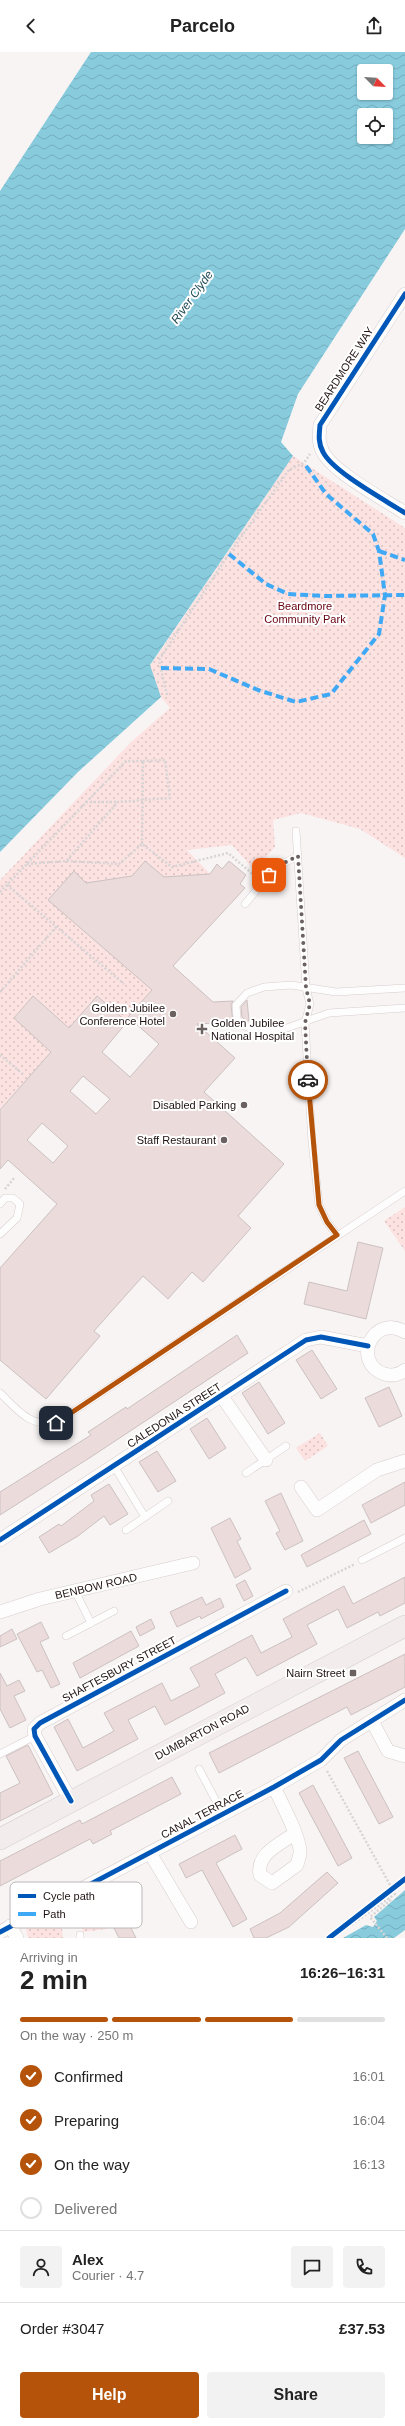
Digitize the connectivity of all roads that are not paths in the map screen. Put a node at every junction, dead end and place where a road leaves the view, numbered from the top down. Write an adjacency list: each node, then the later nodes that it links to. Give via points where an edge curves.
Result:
1 (405, 294): 2 (street, BEARDMORE WAY, via 320,425 319,442 327,460)
2 (405, 513)
3 (296, 831): 4 (lane)
4 (298, 856): 5 (lane, via 276,867); 6 (lane)
5 (245, 904)
6 (306, 988): 7 (lane, via 336,992); 9 (lane, via 310,1004); 9 (lane, via 264,987 247,993 236,1005 237,1019 244,1026 257,1030 284,1029)
7 (405, 988)
8 (405, 1008): 9 (lane, via 329,1013)
9 (305, 1023): 13 (lane, via 312,1142 319,1205)
10 (405, 1191): 13 (lane)
11 (0, 1204): 12 (lane, via 5,1198 13,1198 20,1204 17,1218)
12 (0, 1234)
13 (337, 1235): 17 (lane, via 56,1423 41,1425 28,1418)
14 (405, 1332): 15 (street, via 392,1327 384,1329 377,1332)
15 (368, 1346): 16 (street, via 367,1353 374,1367 387,1375); 18 (street, CALEDONIA STREET, via 321,1337 306,1340)
16 (404, 1373)
17 (0, 1394)
18 (221, 1396): 20 (street); 22 (street, CALEDONIA STREET)
19 (286, 1446): 20 (lane)
20 (266, 1460): 23 (lane)
21 (405, 1461): 24 (street, via 377,1470 317,1510)
22 (114, 1466): 26 (lane); 29 (street, CALEDONIA STREET)
23 (246, 1473)
24 (301, 1487)
25 (168, 1501): 26 (lane)
26 (145, 1517): 27 (lane)
27 (126, 1530)
28 (405, 1538): 30 (lane)
29 (0, 1540)
30 (362, 1560)
31 (193, 1563): 32 (street, BENBOW ROAD)
32 (75, 1591): 35 (street, BENBOW ROAD); 36 (lane)
33 (286, 1591): 41 (street, SHAFTESBURY STREET, via 40,1723 34,1729)
34 (114, 1611): 36 (lane)
35 (0, 1612)
36 (91, 1623): 38 (lane)
37 (405, 1626): 46 (main road, DUMBARTON ROAD)
38 (66, 1636)
39 (405, 1700): 40 (street, CANAL TERRACE)
40 (372, 1721): 43 (street, via 388,1751); 45 (street, CANAL TERRACE, via 341,1740 321,1760)
41 (36, 1736): 42 (lane); 46 (street)
42 (0, 1754)
43 (405, 1756)
44 (199, 1769): 47 (lane)
45 (274, 1787): 47 (street, CANAL TERRACE); 48 (street)
46 (71, 1801): 49 (main road, DUMBARTON ROAD)
47 (223, 1814): 50 (street, CANAL TERRACE)
48 (294, 1834)
49 (0, 1838)
50 (150, 1853): 51 (street, CANAL TERRACE); 52 (street)
51 (95, 1882)
52 (191, 1922)
53 (5, 1929): 54 (street, CANAL TERRACE)
54 (17, 1938)

